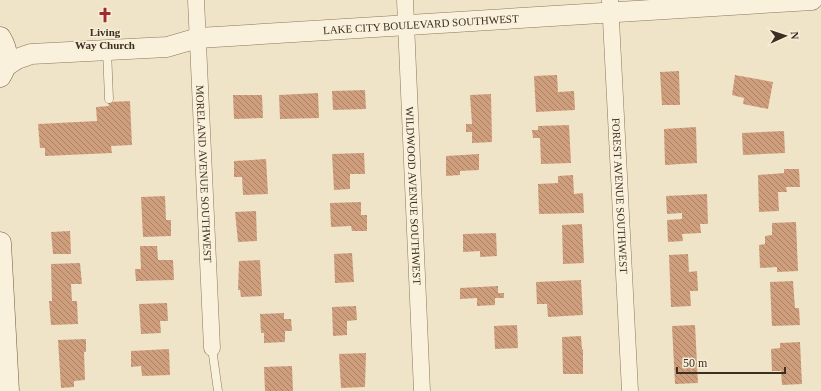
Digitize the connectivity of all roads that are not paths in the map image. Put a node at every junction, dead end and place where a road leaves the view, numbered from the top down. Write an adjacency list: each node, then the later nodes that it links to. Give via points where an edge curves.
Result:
1 (196, 0): 7 (street, MORELAND AVENUE SOUTHWEST)
2 (405, 0): 5 (street, WILDWOOD AVENUE SOUTHWEST)
3 (812, 0): 4 (street, LAKE CITY BOULEVARD SOUTHWEST)
4 (610, 6): 5 (street, LAKE CITY BOULEVARD SOUTHWEST); 17 (street, FOREST AVENUE SOUTHWEST)
5 (406, 26): 7 (street, LAKE CITY BOULEVARD SOUTHWEST); 16 (street, WILDWOOD AVENUE SOUTHWEST)
6 (0, 38): 9 (street, LAKE CITY BOULEVARD SOUTHWEST, via 15,48); 10 (main road, via 7,57)
7 (198, 38): 8 (street, LAKE CITY BOULEVARD SOUTHWEST, via 166,47); 13 (street, MORELAND AVENUE SOUTHWEST)
8 (107, 50): 9 (street, LAKE CITY BOULEVARD SOUTHWEST); 11 (lane)
9 (31, 54): 10 (street, LAKE CITY BOULEVARD SOUTHWEST, via 17,59)
10 (3, 72)
11 (109, 99)
12 (0, 243): 14 (main road)
13 (212, 348): 15 (lane)
14 (8, 391)
15 (218, 391)
16 (422, 391)
17 (630, 391)

